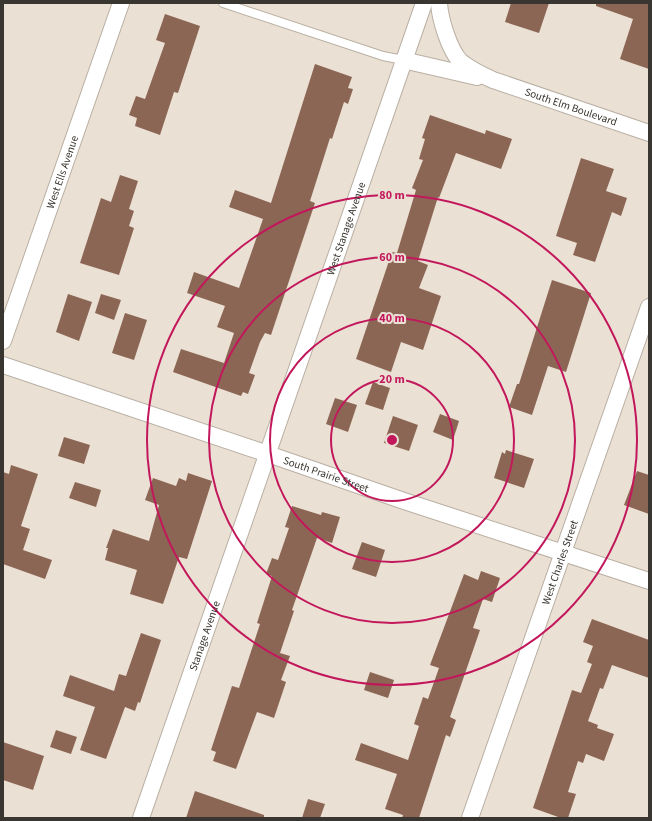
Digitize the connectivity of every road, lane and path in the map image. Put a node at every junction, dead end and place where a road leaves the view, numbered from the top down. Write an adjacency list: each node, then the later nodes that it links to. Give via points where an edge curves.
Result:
1 (122, 3): 9 (street, West Ells Avenue)
2 (223, 3): 5 (lane, via 383,56)
3 (424, 3): 5 (street, West Stanage Avenue)
4 (439, 3): 6 (street, South Elm Boulevard, via 440,16 454,52 461,62)
5 (403, 60): 6 (street, South Elm Boulevard); 11 (street, West Stanage Avenue)
6 (493, 80): 7 (street, South Elm Boulevard)
7 (649, 133)
8 (649, 307): 12 (street, West Charles Street)
9 (3, 341)
10 (3, 365): 11 (street, South Prairie Street)
11 (268, 454): 12 (street, South Prairie Street); 14 (street, Stanage Avenue)
12 (563, 553): 13 (street, South Prairie Street); 15 (street, West Charles Street)
13 (649, 581)
14 (141, 818)
15 (470, 818)

